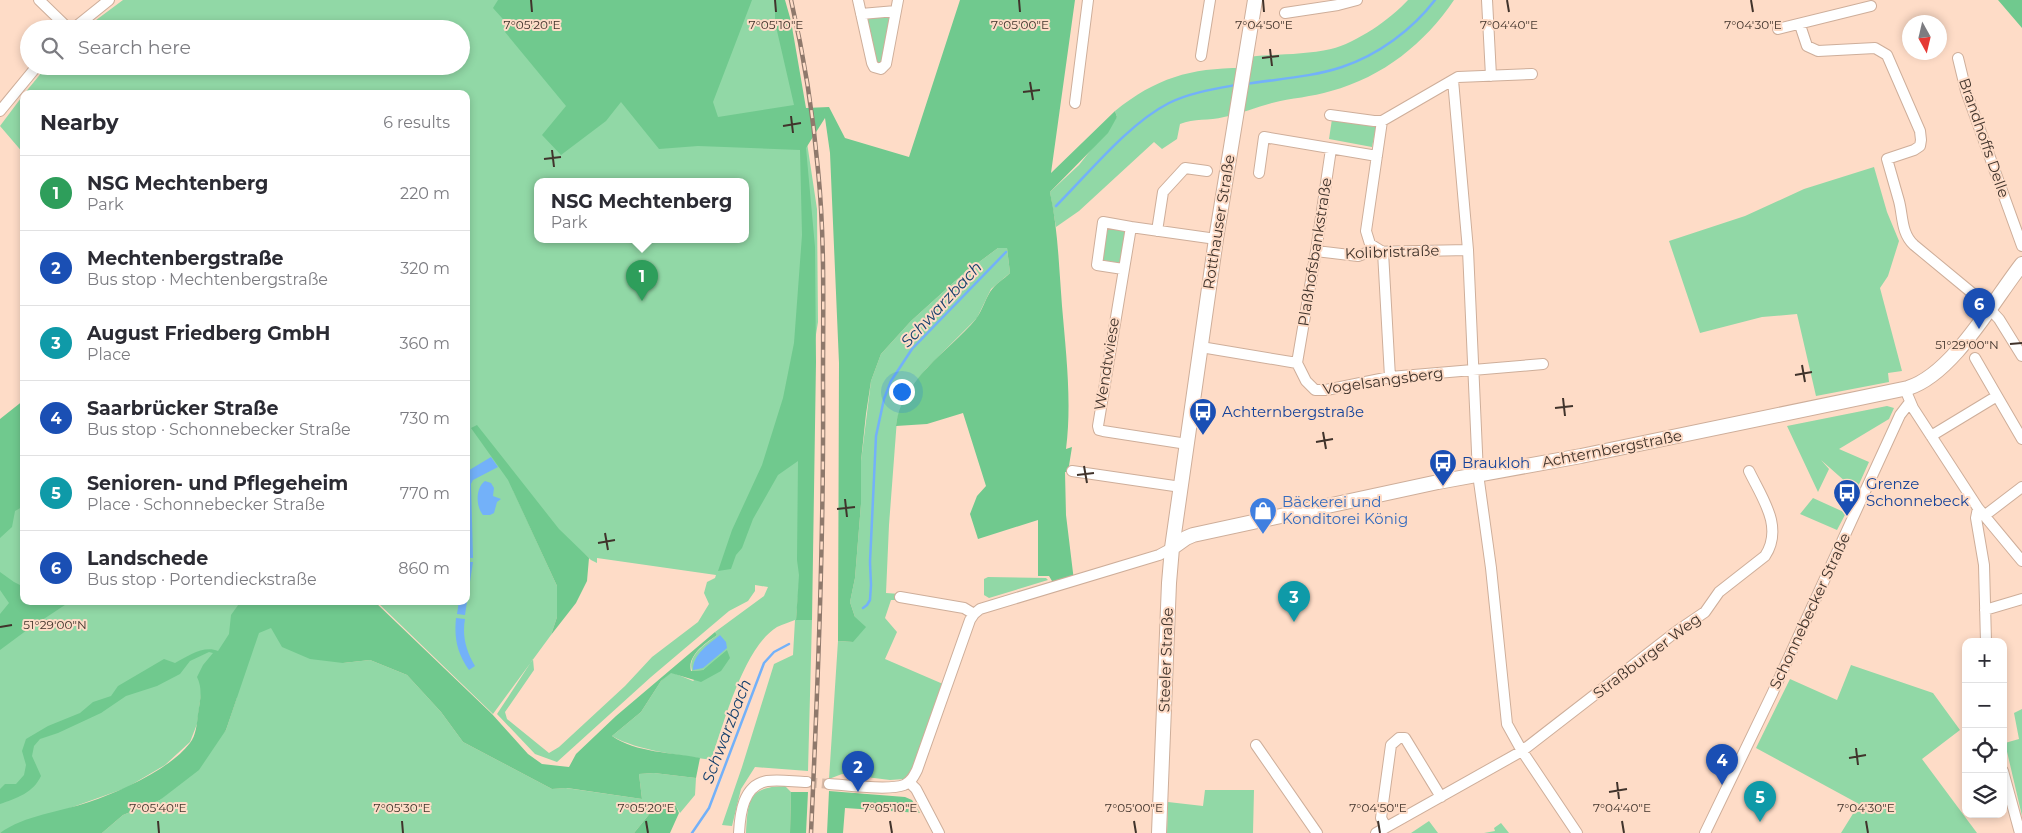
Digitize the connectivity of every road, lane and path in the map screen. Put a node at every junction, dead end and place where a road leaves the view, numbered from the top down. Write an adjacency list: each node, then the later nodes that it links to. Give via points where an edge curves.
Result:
1 (39, 0): 14 (street)
2 (109, 0): 15 (street)
3 (858, 0): 13 (street)
4 (898, 0): 11 (street)
5 (1088, 0): 24 (street)
6 (1210, 0): 18 (street)
7 (1255, 0): 34 (street, Rotthauser Straße)
8 (1357, 0): 12 (street)
9 (1487, 0): 22 (street)
10 (1871, 6): 16 (street)
11 (896, 12): 13 (street); 13 (street, via 886,64 880,69 872,63)
12 (1284, 13)
13 (861, 14)
14 (60, 20)
15 (84, 20)
16 (1800, 25): 17 (street); 41 (street, via 1807,46 1812,50 1875,48 1887,55 1921,140 1920,146 1914,150 1886,158 1906,234 1914,245)
17 (1778, 29)
18 (1201, 56)
19 (1958, 58): 35 (street, Brandhoffs Delle, via 1966,91)
20 (1532, 74): 22 (street)
21 (29, 75): 25 (street)
22 (1491, 76): 23 (street)
23 (1453, 80): 27 (street); 36 (street)
24 (1075, 103)
25 (0, 111)
26 (1330, 115): 27 (street)
27 (1382, 121): 29 (street)
28 (1331, 149): 29 (street); 31 (street, via 1264,137); 37 (street, Plaßhofsbankstraße)
29 (1377, 156): 38 (street, via 1366,231 1370,244)
30 (1207, 171): 33 (street, via 1185,168 1164,192)
31 (1259, 173)
32 (1131, 227): 33 (street); 40 (street, Wendtwiese); 40 (street, via 1103,222 1097,265)
33 (1157, 231): 34 (street)
34 (1216, 239): 42 (street, Rotthauser Straße)
35 (2022, 246)
36 (1468, 250): 38 (street, Kolibristraße); 47 (street)
37 (1316, 251): 38 (street, Kolibristraße, via 1358,256); 45 (street, Plaßhofsbankstraße)
38 (1383, 252): 48 (street)
39 (2022, 264): 41 (street, Achternbergstraße)
40 (1123, 269): 53 (street, Wendtwiese, via 1099,430)
41 (1990, 308): 43 (street); 49 (street, Achternbergstraße, via 1945,364)
42 (1201, 347): 45 (street); 53 (street, Rotthauser Straße)
43 (2022, 356)
44 (1975, 358): 50 (street)
45 (1297, 363): 48 (street, Vogelsangsberg, via 1306,381 1316,390 1338,389)
46 (1543, 364): 47 (street, Vogelsangsberg)
47 (1474, 370): 48 (street, Vogelsangsberg); 56 (street)
48 (1390, 377)
49 (1908, 393): 51 (street); 56 (street, Achternbergstraße); 81 (street, Schonnebecker Straße, via 1772,694)
50 (1997, 396): 51 (street); 52 (street)
51 (1931, 436): 59 (street)
52 (2022, 438)
53 (1187, 444): 58 (street, Steeler Straße)
54 (1072, 471): 58 (street)
55 (1749, 471): 68 (street, Straßburger Weg, via 1772,519 1773,540 1765,556 1719,592 1706,612)
56 (1478, 474): 60 (street, Achternbergstraße, via 1221,528 1186,538); 68 (street, via 1492,568 1507,724)
57 (2022, 486): 59 (street)
58 (1181, 487): 60 (street, Steeler Straße)
59 (1981, 512): 61 (street); 64 (street, via 1976,518 1984,565)
60 (1172, 548): 65 (street, Achternbergstraße, via 1159,555); 78 (street, Steeler Straße)
61 (2022, 561)
62 (900, 597): 65 (street, via 964,608)
63 (2022, 598): 64 (street)
64 (1985, 610): 66 (street)
65 (974, 614): 71 (street, via 917,770)
66 (1986, 638)
67 (1256, 745): 79 (street)
68 (1522, 751): 73 (street, Straßburger Weg); 75 (street)
69 (2004, 773): 82 (street)
70 (807, 782): 76 (street, via 766,781 754,788 745,798)
71 (909, 782): 72 (street, via 888,787); 77 (street)
72 (829, 784)
73 (1441, 797): 74 (street, Straßburger Weg); 74 (street, via 1404,738 1400,738 1391,745 1381,818)
74 (1386, 827): 80 (street, Straßburger Weg)
75 (1574, 832)
76 (739, 833)
77 (939, 833)
78 (1158, 833)
79 (1317, 833)
80 (1376, 833)
81 (1705, 833)
82 (2020, 833)

